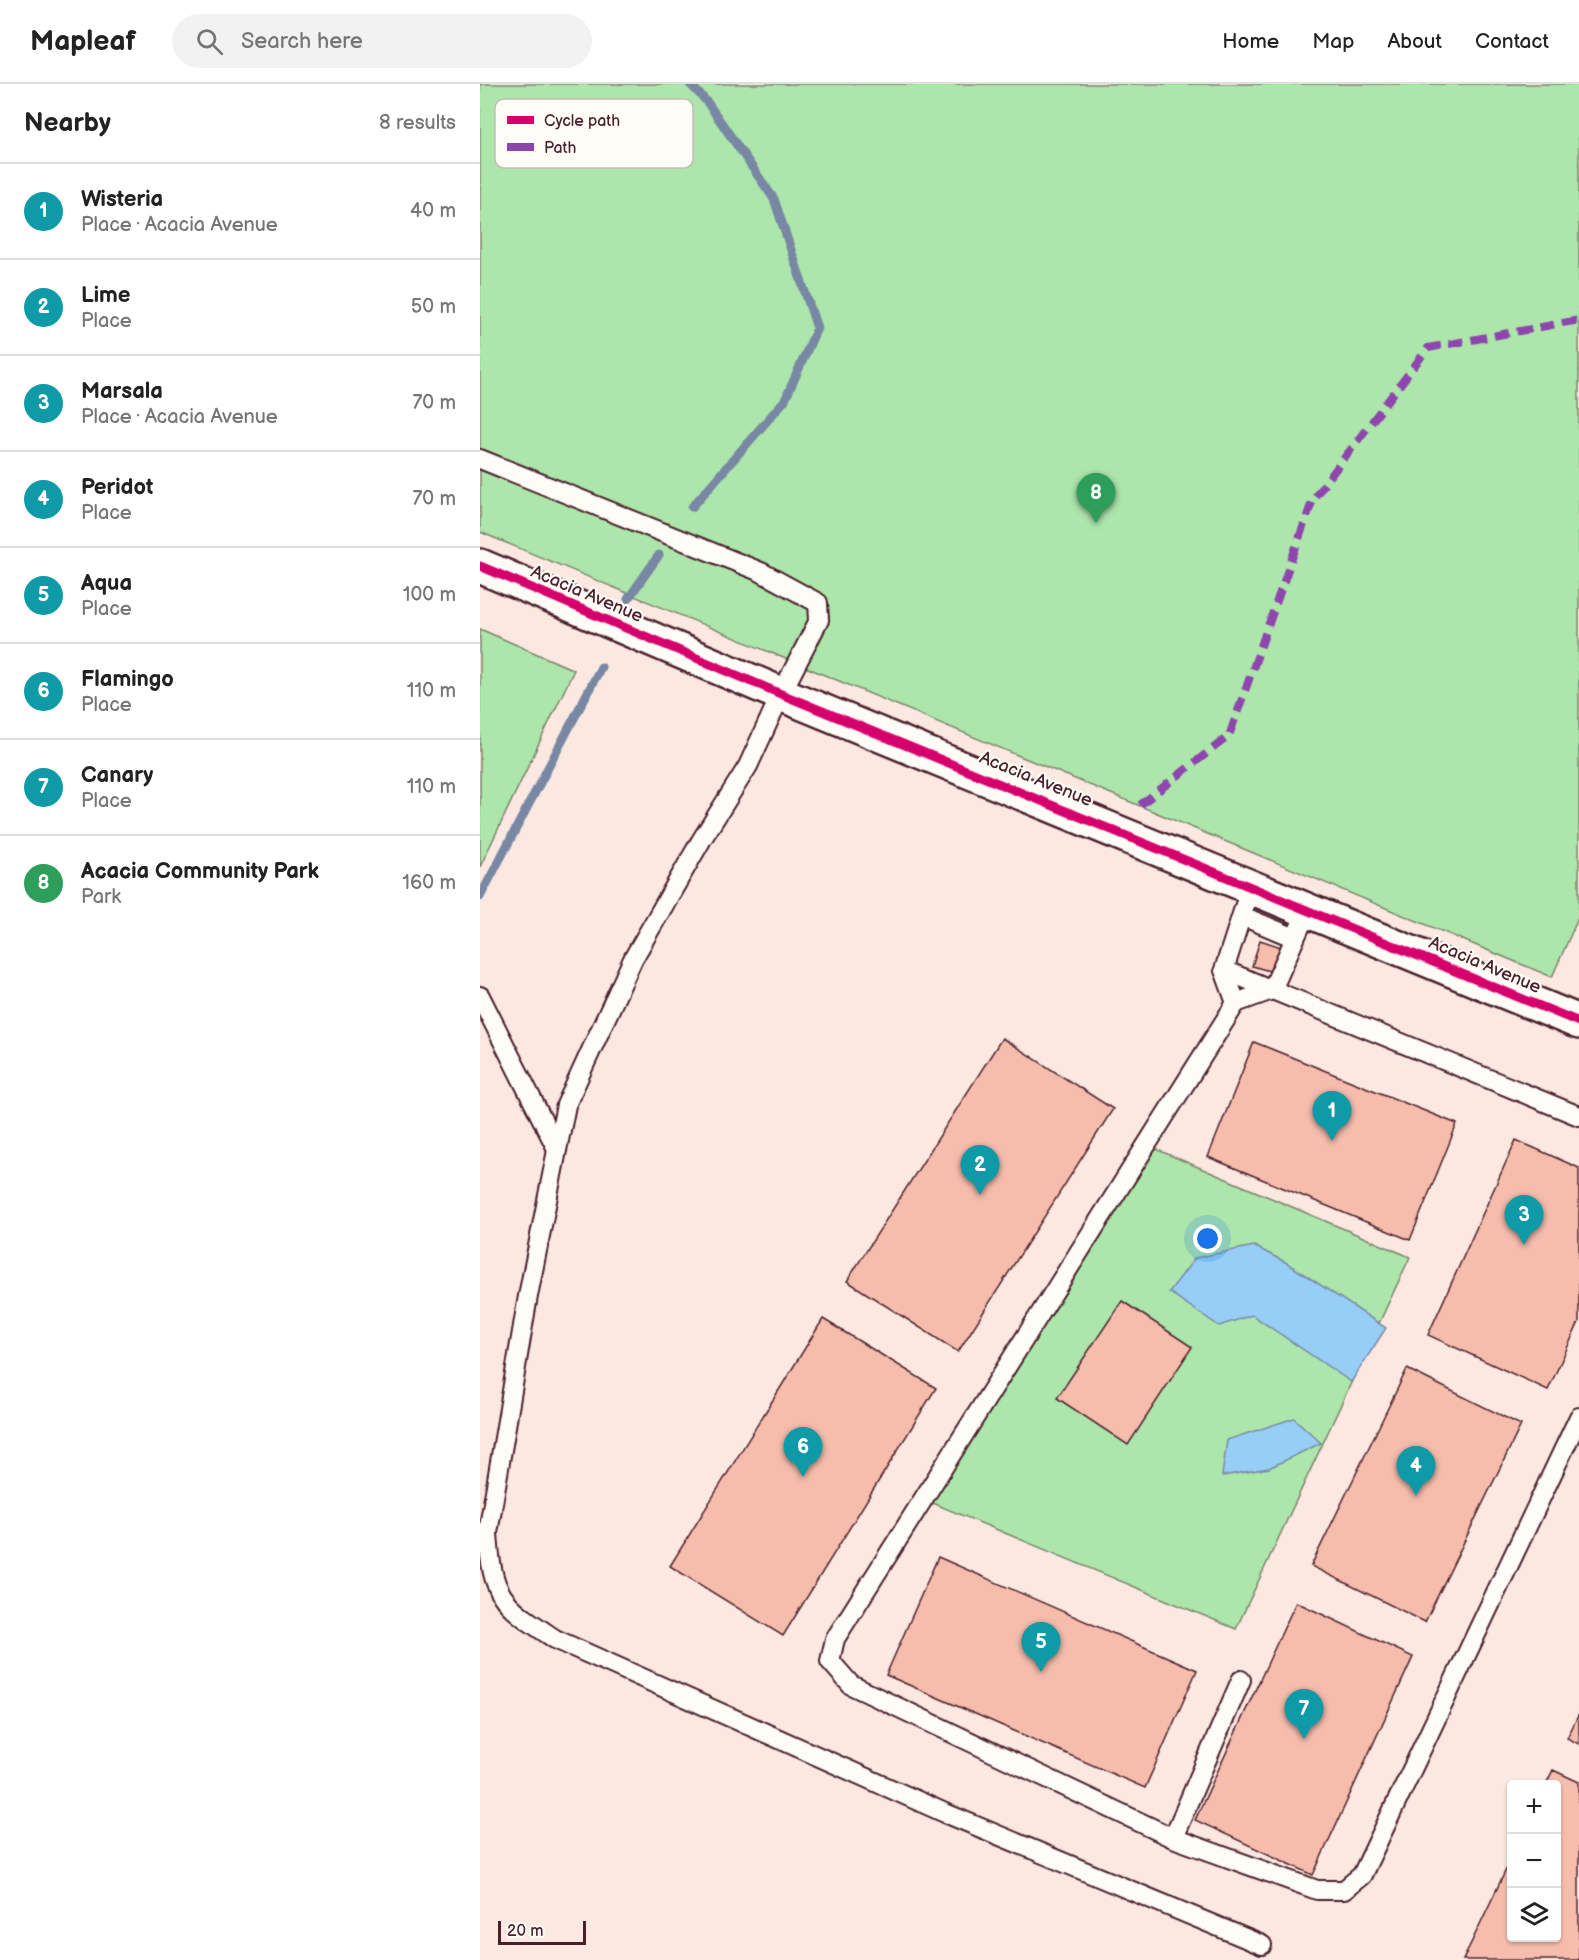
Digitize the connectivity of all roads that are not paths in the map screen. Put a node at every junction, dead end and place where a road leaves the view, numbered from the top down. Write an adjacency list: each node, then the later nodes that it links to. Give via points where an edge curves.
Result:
1 (480, 459): 3 (lane, via 761,572 818,603 819,620)
2 (480, 567): 3 (street, Acacia Avenue)
3 (781, 694): 4 (street, Acacia Avenue); 12 (lane, via 748,766 633,959 566,1105)
4 (1246, 901): 5 (street, Acacia Avenue); 6 (lane)
5 (1302, 924): 7 (lane); 10 (street, Acacia Avenue)
6 (1224, 970): 7 (lane); 9 (lane)
7 (1272, 990): 9 (lane); 11 (lane)
8 (480, 996): 12 (lane)
9 (1236, 1003): 16 (lane, via 835,1639 830,1661 851,1685)
10 (1579, 1022)
11 (1579, 1116)
12 (557, 1149): 14 (lane)
13 (1579, 1418): 16 (lane, via 1357,1882 1344,1890 1317,1890)
14 (484, 1532): 17 (lane, via 497,1591 510,1609 555,1640 945,1813)
15 (1241, 1680): 16 (lane)
16 (1173, 1838)
17 (1262, 1945)

